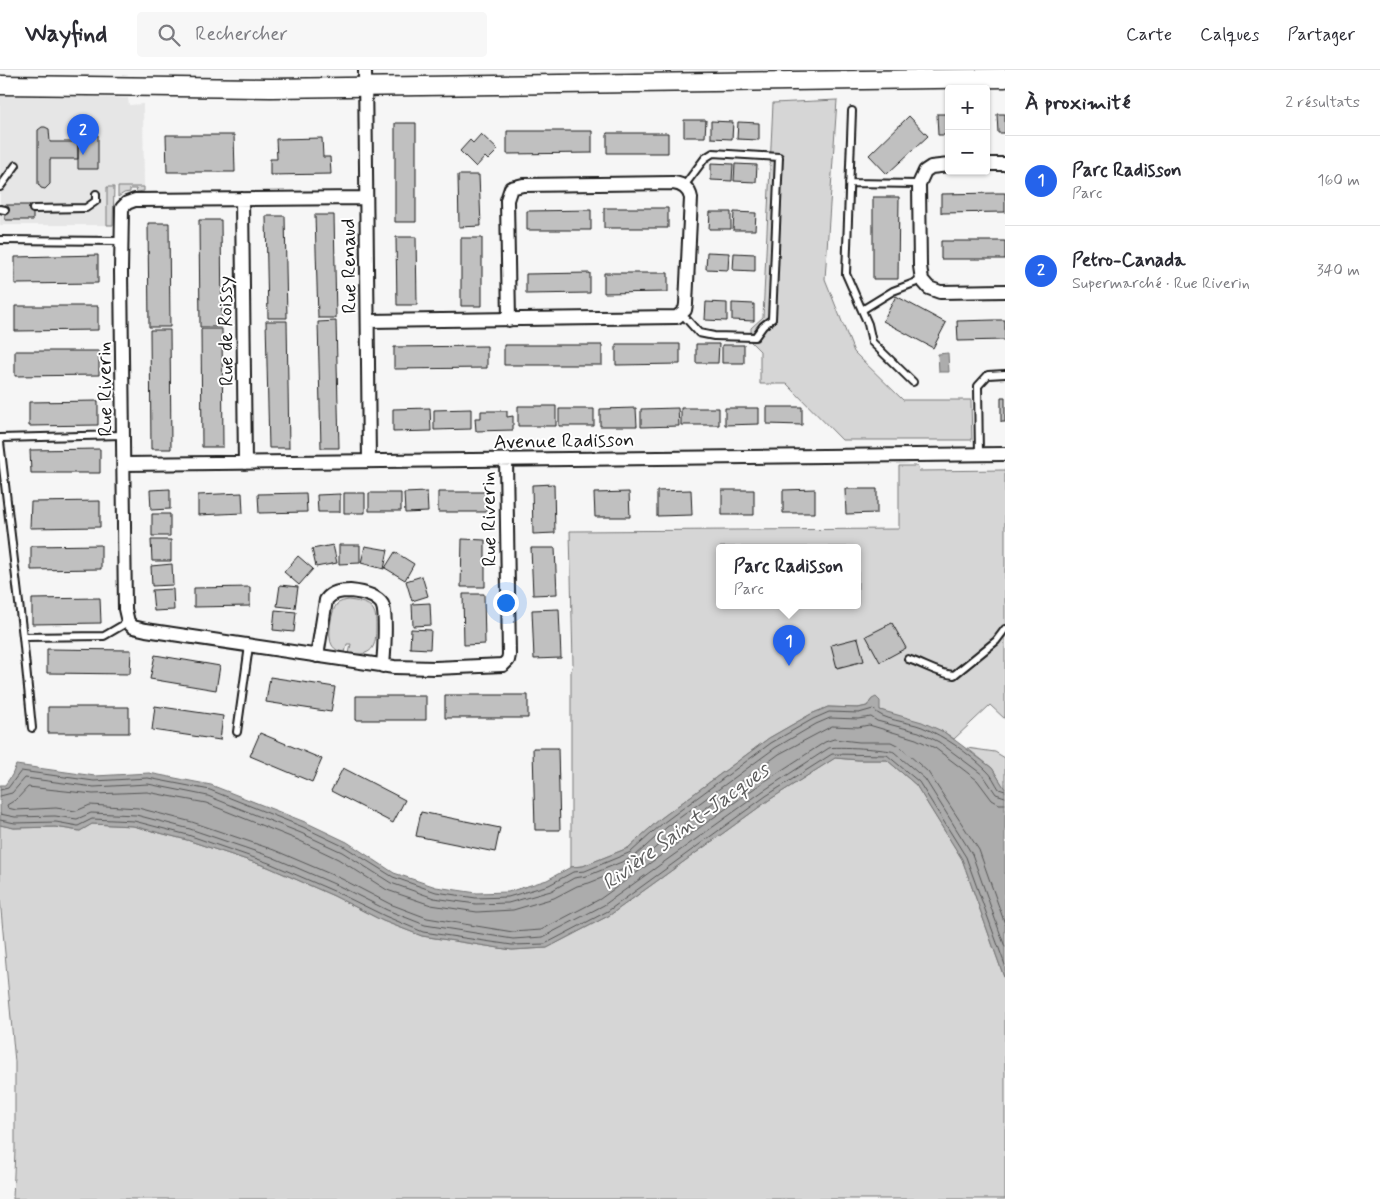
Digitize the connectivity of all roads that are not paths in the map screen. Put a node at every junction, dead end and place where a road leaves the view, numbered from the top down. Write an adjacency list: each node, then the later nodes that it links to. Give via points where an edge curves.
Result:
1 (365, 78): 2 (main road); 3 (main road, via 207,88); 14 (street, Rue Renaud)
2 (1005, 78)
3 (0, 85)
4 (852, 111): 9 (lane)
5 (990, 164): 6 (street)
6 (1005, 164)
7 (16, 165): 12 (lane)
8 (945, 165): 10 (street, via 925,171)
9 (849, 183): 10 (lane); 21 (lane, via 846,274)
10 (919, 184): 19 (street)
11 (684, 186): 22 (street, via 691,198 686,304); 22 (lane, via 705,158 713,153 779,156 772,319 755,337 714,336 698,333); 23 (street, via 673,183 522,185 511,188 507,200)
12 (0, 187)
13 (96, 194): 16 (lane, via 96,201 86,208)
14 (366, 198): 15 (street, Rue Riverin); 24 (street, Rue Renaud)
15 (242, 199): 18 (street, Rue Riverin, via 129,201 121,210); 34 (street, Rue de Roissy)
16 (33, 209)
17 (0, 240): 18 (lane)
18 (120, 241): 27 (street, Rue Riverin)
19 (922, 280): 20 (street, via 929,288 940,292); 21 (lane, via 893,291)
20 (1005, 291)
21 (862, 310): 26 (lane, via 872,342)
22 (682, 314): 23 (street, via 671,318)
23 (509, 320): 24 (street)
24 (368, 321): 33 (street, Rue Renaud)
25 (1005, 374): 30 (lane, via 988,375 978,386)
26 (912, 382)
27 (123, 435): 28 (lane); 35 (street, Rue Riverin)
28 (0, 438)
29 (0, 442): 38 (lane)
30 (979, 454): 31 (street, Avenue Radisson); 32 (street, Avenue Radisson)
31 (1005, 454)
32 (506, 460): 33 (street, Avenue Radisson); 42 (street, Rue Riverin, via 508,660 500,666)
33 (369, 461): 34 (street, Avenue Radisson)
34 (245, 463): 35 (street, Avenue Radisson)
35 (124, 464): 36 (street, Rue Riverin, via 125,609)
36 (128, 622): 38 (lane, via 104,636); 39 (street, Rue Riverin, via 146,630)
37 (1005, 629): 41 (lane, via 996,641 954,675)
38 (22, 637): 43 (lane)
39 (249, 646): 40 (street, Rue Riverin); 44 (lane)
40 (317, 656): 42 (street, Rue Riverin); 42 (street, via 326,600 338,592 360,593 377,599 384,608)
41 (908, 660)
42 (383, 666)
43 (32, 728)
44 (237, 732)

